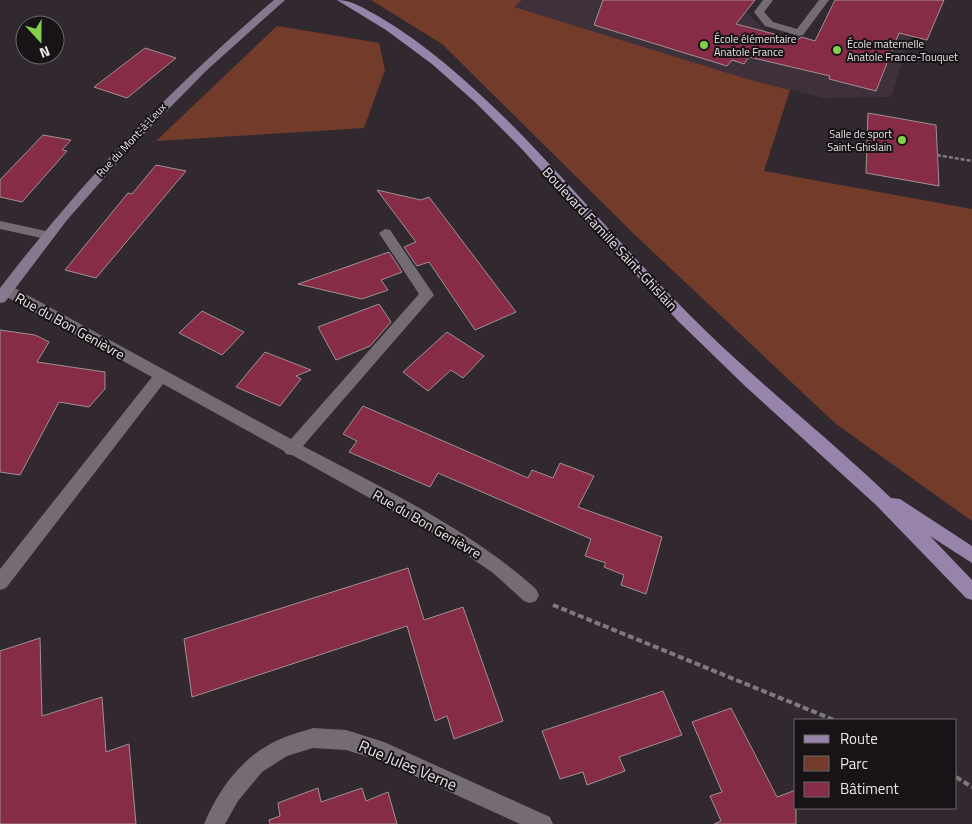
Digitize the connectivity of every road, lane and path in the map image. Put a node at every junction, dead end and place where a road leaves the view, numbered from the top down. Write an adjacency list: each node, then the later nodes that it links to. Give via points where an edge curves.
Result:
1 (280, 0): 9 (street, Rue du Mont-à-Leux, via 160,108)
2 (342, 0): 13 (main road, Boulevard Famille Saint-Ghislain, via 400,35 460,83 527,149 717,351)
3 (768, 0): 4 (street, via 758,12 770,24 799,33)
4 (824, 0)
5 (937, 155): 6 (path)
6 (972, 161)
7 (0, 226): 9 (street)
8 (385, 233): 12 (street, via 427,295)
9 (46, 234): 10 (street, Rue du Mont-à-Leux)
10 (3, 294): 11 (street, Rue du Bon Genièvre)
11 (161, 376): 12 (street, Rue du Bon Genièvre); 15 (street)
12 (291, 449): 17 (street, Rue du Bon Genièvre, via 472,548)
13 (870, 488): 14 (main road, Boulevard Famille Saint-Ghislain); 16 (main road, Boulevard Famille Saint-Ghislain)
14 (972, 555)
15 (0, 582)
16 (972, 592)
17 (530, 595): 18 (path)
18 (832, 719)
19 (957, 778): 20 (path)
20 (972, 787)
21 (214, 824): 22 (street, Rue Jules Verne, via 231,794 256,765 282,748 313,738 346,740 384,752)
22 (543, 824)

